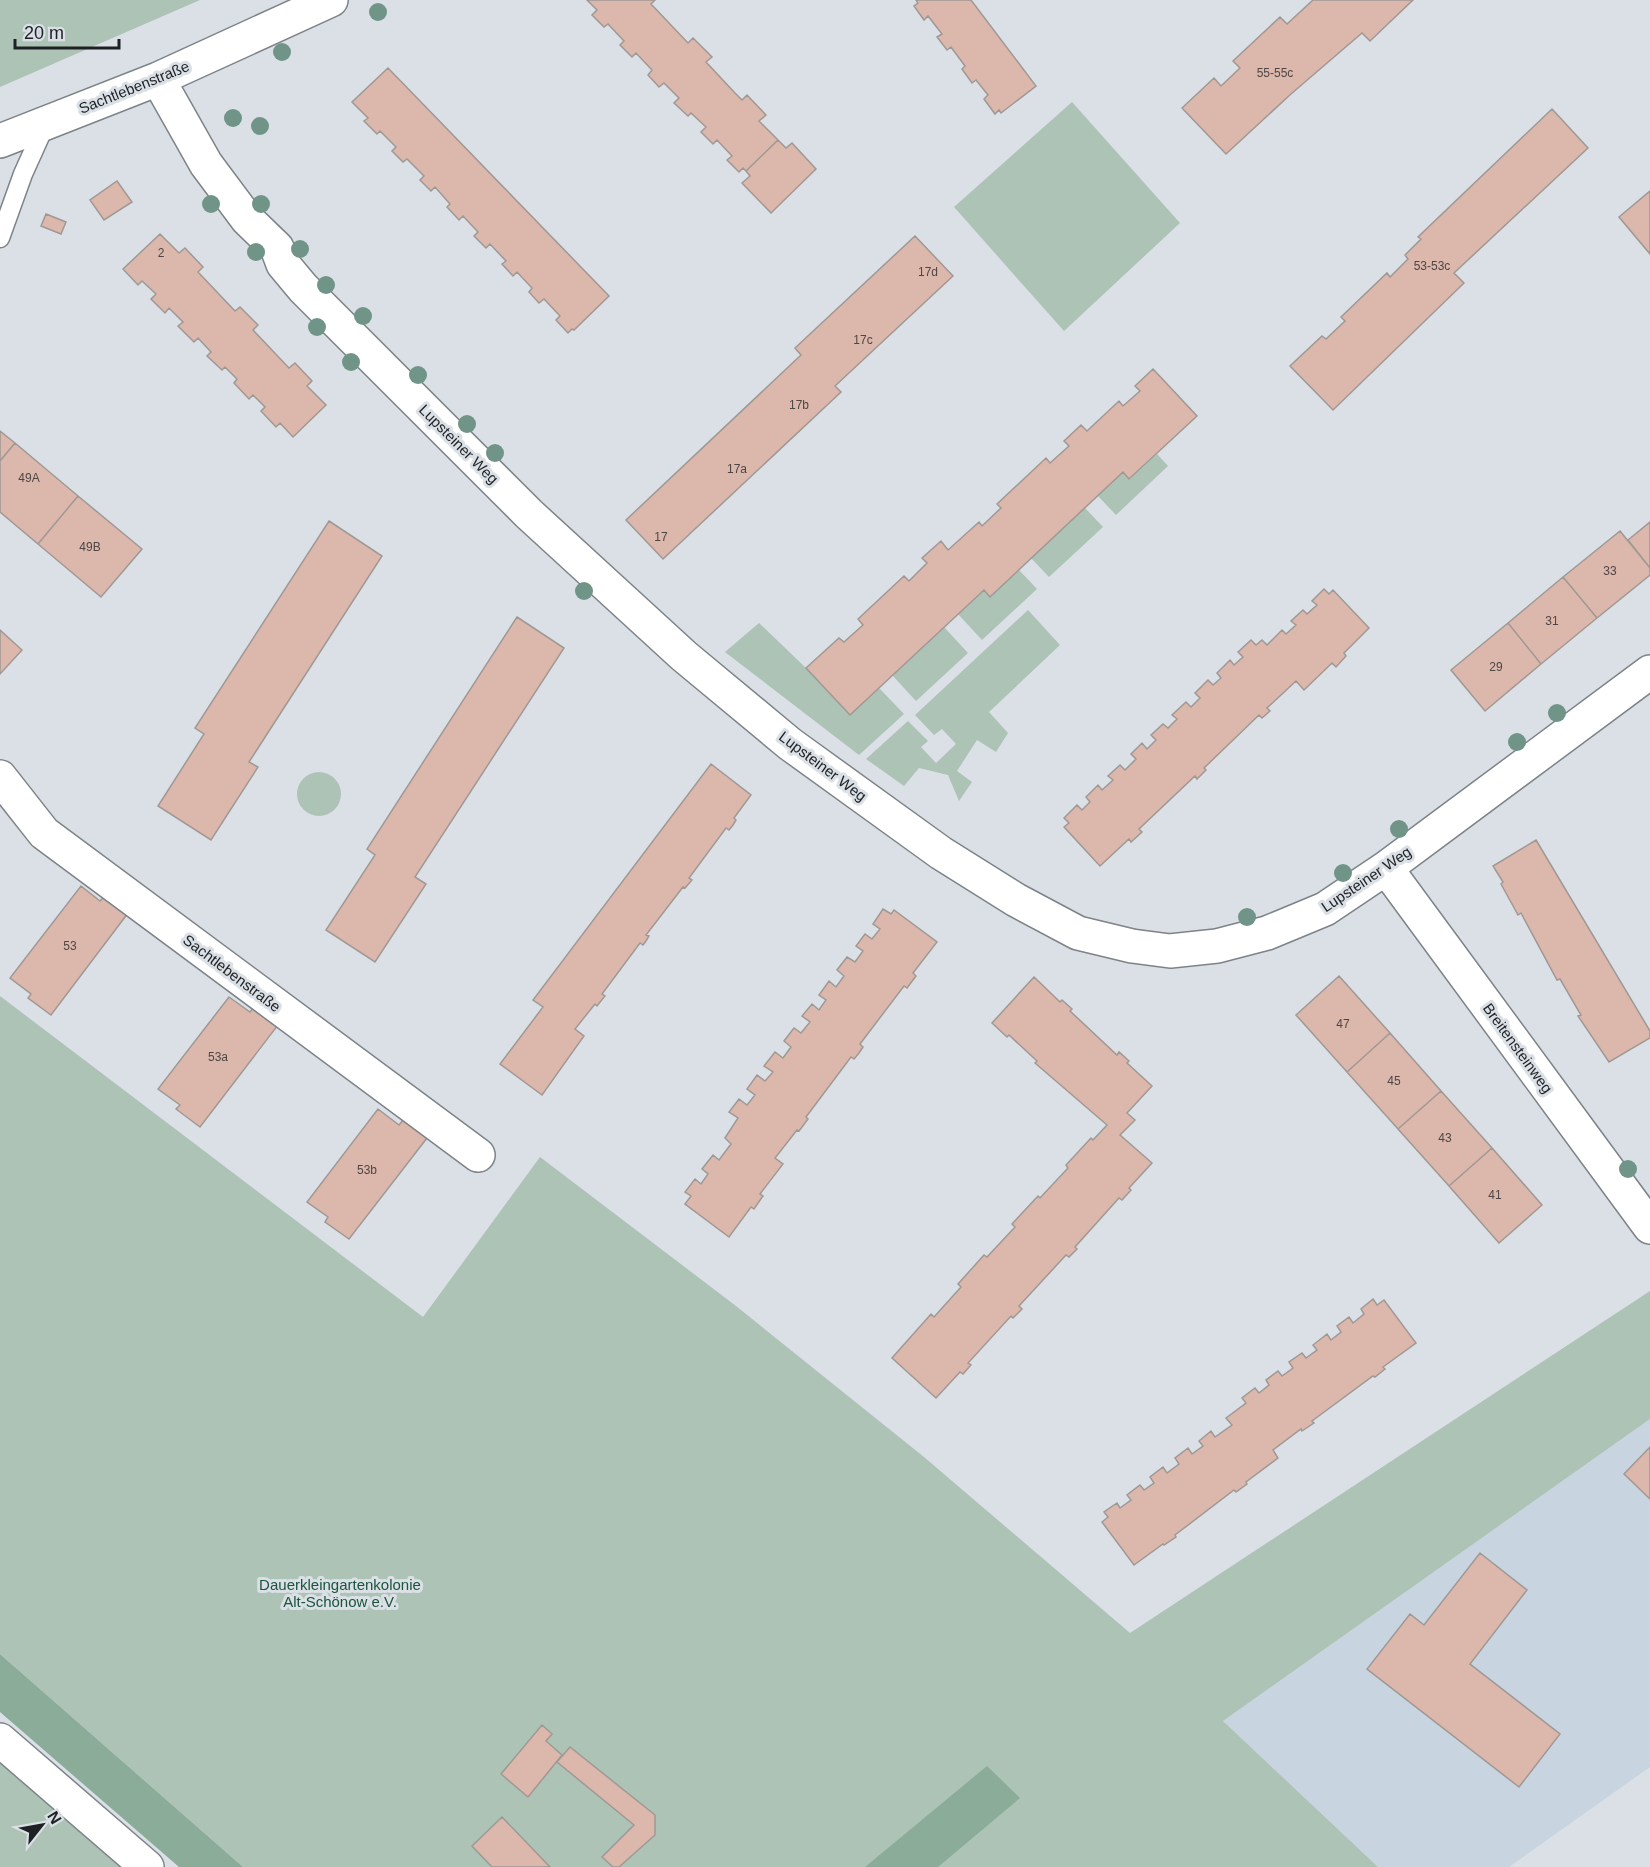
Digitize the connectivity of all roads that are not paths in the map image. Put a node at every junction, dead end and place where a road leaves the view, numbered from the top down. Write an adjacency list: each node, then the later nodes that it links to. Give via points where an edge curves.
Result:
1 (331, 0): 2 (street, Sachtlebenstraße)
2 (158, 79): 3 (street, Sachtlebenstraße); 8 (street, Lupsteiner Weg, via 206,164 247,219 277,248 282,264 530,514 684,656 790,744 941,853 1078,933 1170,951 1216,946 1267,933 1326,909)
3 (47, 121): 4 (street, Sachtlebenstraße); 5 (lane)
4 (0, 141)
5 (0, 238)
6 (1650, 672): 8 (street, Lupsteiner Weg)
7 (0, 777): 9 (street, Sachtlebenstraße, via 44,833)
8 (1386, 868): 10 (street, Breitensteinweg)
9 (478, 1155)
10 (1650, 1227)
11 (0, 1740): 12 (street)
12 (147, 1867)

